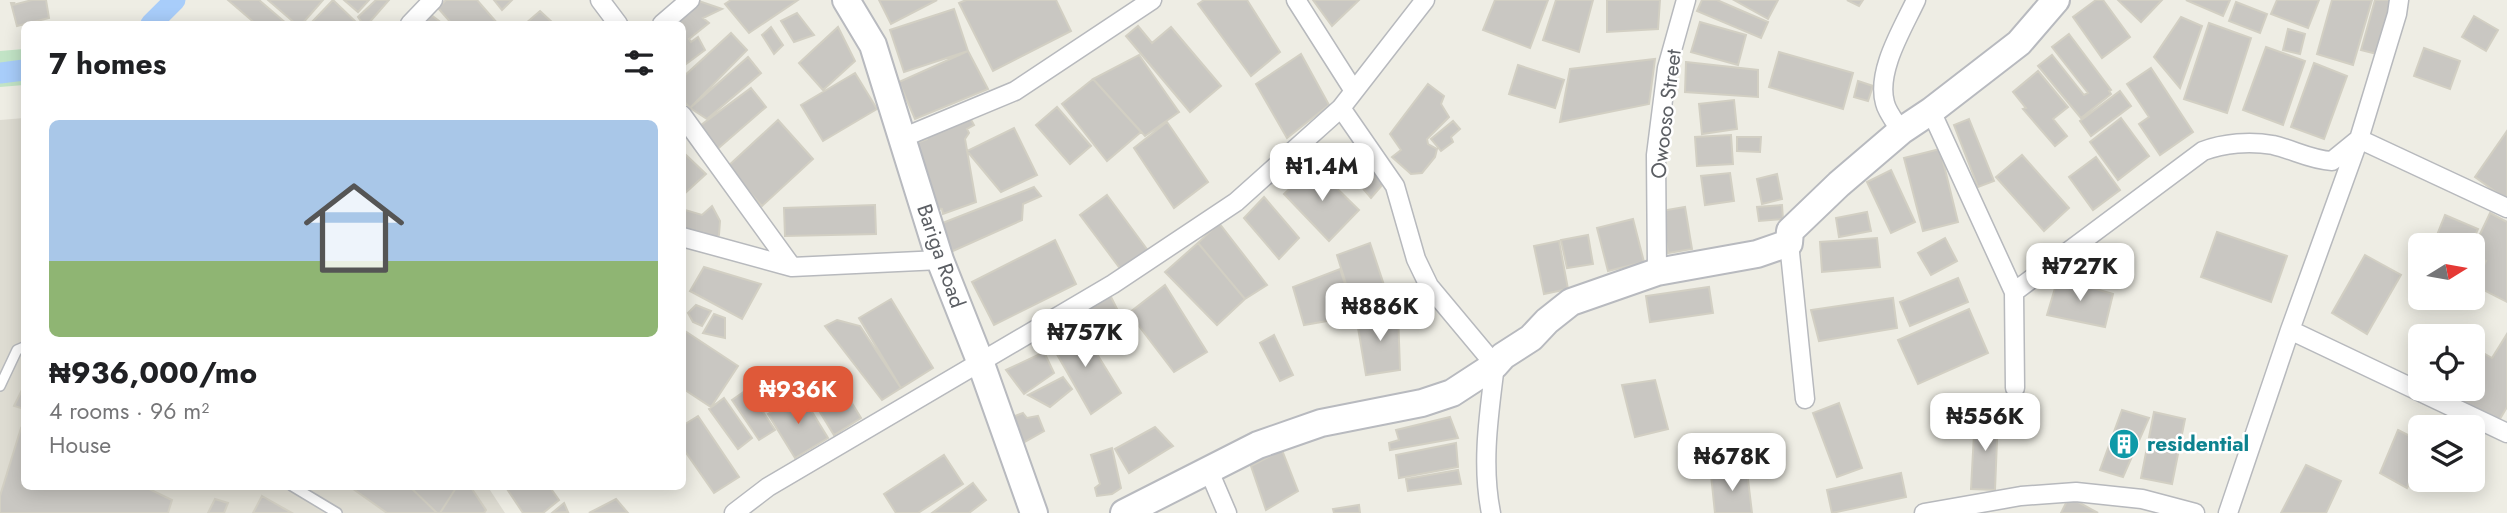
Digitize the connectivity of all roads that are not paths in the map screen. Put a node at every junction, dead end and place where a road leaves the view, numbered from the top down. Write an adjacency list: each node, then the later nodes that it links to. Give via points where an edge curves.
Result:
1 (433, 0): 12 (street)
2 (600, 0): 13 (street)
3 (690, 0): 14 (street)
4 (846, 0): 20 (street, Bariga Road, via 873,45)
5 (1152, 0): 20 (street, via 1015,91)
6 (1296, 0): 15 (street)
7 (1425, 0): 15 (street)
8 (1686, 0): 27 (street, Owooso Street, via 1667,68 1656,155)
9 (1916, 0): 19 (street, via 1883,85 1885,104)
10 (2056, 0): 17 (street, via 2019,43)
11 (2399, 0): 21 (street)
12 (413, 21)
13 (616, 21)
14 (666, 21)
15 (1354, 91): 16 (street)
16 (1341, 108): 31 (street, via 1236,202 1113,284); 32 (street, via 1395,186 1416,259 1429,286)
17 (1931, 111): 19 (street); 28 (street)
18 (686, 121): 26 (street)
19 (1901, 131): 24 (street, via 1799,222 1790,231)
20 (902, 138): 25 (street, Bariga Road)
21 (2359, 139): 22 (street); 28 (street, via 2332,161 2273,145 2219,145 2203,151); 29 (street)
22 (2507, 208)
23 (686, 238): 26 (street)
24 (1789, 243): 27 (street, via 1757,254); 35 (street)
25 (940, 260): 26 (street); 31 (street, Bariga Road)
26 (792, 267)
27 (1657, 272): 32 (street, via 1571,302)
28 (2014, 292): 34 (street)
29 (2290, 330): 36 (street); 47 (street)
30 (21, 348): 33 (lane)
31 (980, 361): 40 (street, via 768,487); 41 (street, Bariga Road)
32 (1495, 365): 37 (street, via 1452,393 1321,423 1258,445); 44 (street, via 1486,439 1486,491)
33 (0, 386)
34 (2015, 388)
35 (1805, 398)
36 (2507, 433)
37 (1209, 471): 42 (street); 43 (street)
38 (299, 490): 39 (lane)
39 (337, 513)
40 (734, 513)
41 (1034, 513)
42 (1124, 513)
43 (1227, 513)
44 (1491, 513)
45 (1924, 513): 46 (street, via 2021,496 2076,492 2142,499)
46 (2194, 513)
47 (2228, 513)

